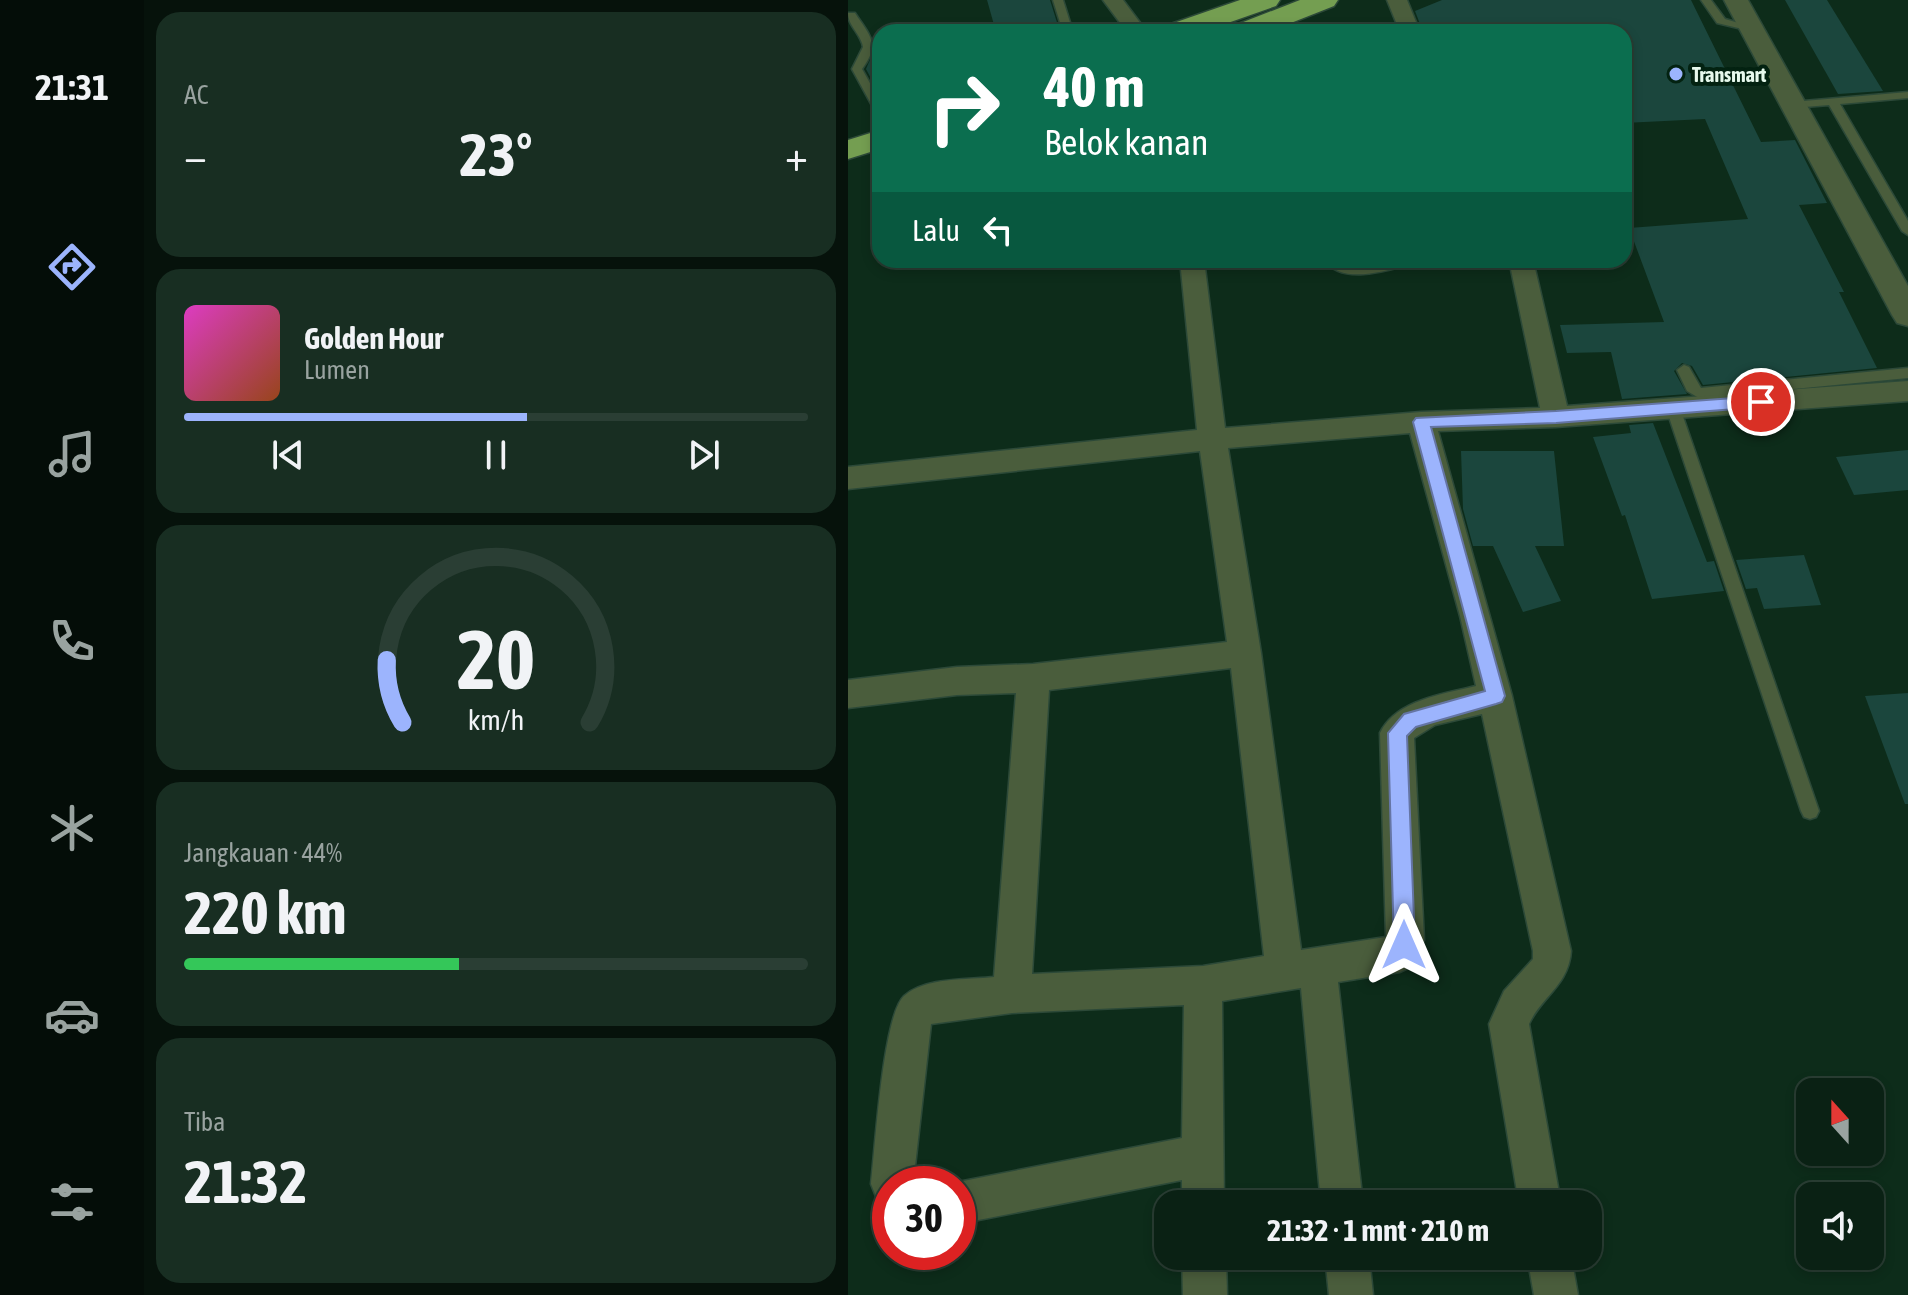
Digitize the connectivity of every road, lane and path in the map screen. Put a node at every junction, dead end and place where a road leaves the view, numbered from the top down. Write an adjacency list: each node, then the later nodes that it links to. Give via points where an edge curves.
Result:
1 (1058, 0): 9 (lane)
2 (1113, 0): 10 (street)
3 (1266, 0): 11 (highway)
4 (1324, 0): 12 (highway)
5 (1397, 0): 13 (street)
6 (1706, 0): 14 (lane, via 1721,21)
7 (1736, 0): 14 (street)
8 (851, 15): 16 (lane, via 870,47 857,69)
9 (1066, 24)
10 (1131, 24)
11 (1198, 24)
12 (1263, 24)
13 (1407, 24)
14 (1751, 28): 18 (street)
15 (1908, 95): 17 (lane)
16 (872, 96)
17 (1833, 102): 18 (lane); 23 (lane)
18 (1792, 105): 26 (street)
19 (872, 142): 20 (highway)
20 (848, 150)
21 (872, 166): 22 (highway)
22 (848, 174)
23 (1908, 231)
24 (1193, 268): 33 (street)
25 (1523, 268): 31 (street)
26 (1908, 315)
27 (1684, 370): 28 (lane, via 1699,393)
28 (1908, 373)
29 (1908, 391): 30 (street)
30 (1673, 408): 31 (street); 39 (lane)
31 (1556, 417): 32 (street)
32 (1421, 422): 33 (street); 38 (street)
33 (1212, 439): 34 (street); 35 (street)
34 (848, 478)
35 (1245, 653): 36 (street); 40 (street)
36 (1033, 678): 37 (street); 42 (street)
37 (848, 694)
38 (1496, 696): 40 (street, via 1425,715 1401,726 1395,740 1404,945 1395,956); 47 (street, via 1553,957 1513,1008 1509,1024)
39 (1810, 811)
40 (1301, 971): 41 (street); 46 (street)
41 (1203, 985): 42 (street); 43 (street)
42 (1012, 994): 44 (street, via 930,1003 917,1010 910,1023)
43 (1202, 1155): 45 (street); 48 (street)
44 (894, 1166)
45 (1203, 1190)
46 (1340, 1190)
47 (1538, 1190)
48 (976, 1199)
49 (1204, 1270): 52 (street)
50 (1348, 1270): 53 (street)
51 (1552, 1270): 54 (street)
52 (1205, 1295)
53 (1351, 1295)
54 (1556, 1295)

